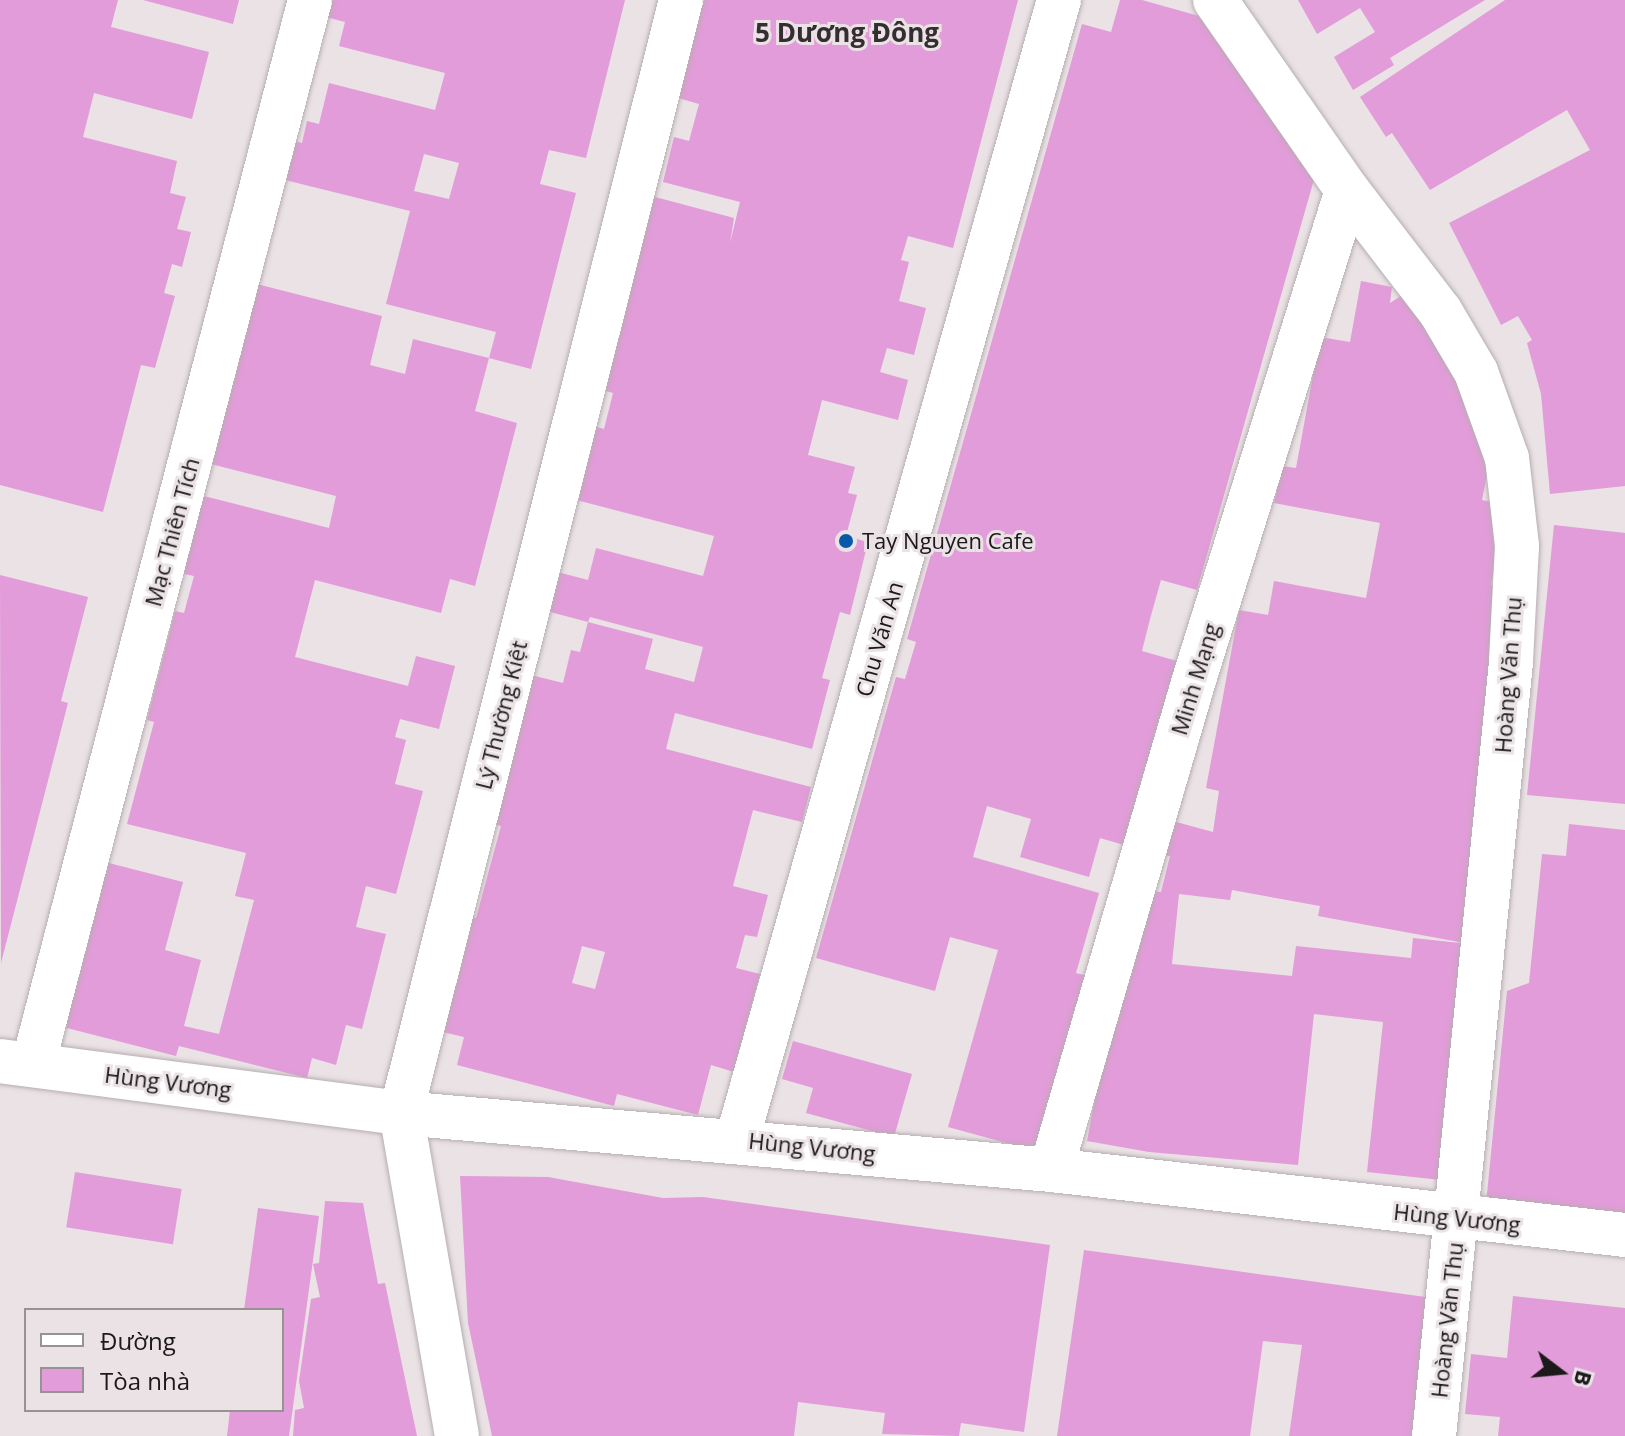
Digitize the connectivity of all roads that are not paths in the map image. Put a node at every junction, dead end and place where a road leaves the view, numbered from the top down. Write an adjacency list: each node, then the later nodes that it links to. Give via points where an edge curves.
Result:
1 (310, 0): 6 (street, Mạc Thiên Tích)
2 (681, 0): 7 (street, Lý Thường Kiệt)
3 (1059, 0): 8 (street, Chu Văn An)
4 (1215, 0): 5 (street, Hoàng Văn Thụ)
5 (1347, 190): 9 (street, Minh Mạng, via 1188,698); 10 (street, Hoàng Văn Thụ, via 1440,311 1476,372 1507,458 1515,531 1511,662)
6 (17, 1063): 7 (street, Hùng Vương)
7 (401, 1113): 8 (street, Hùng Vương); 12 (street, Lý Thường Kiệt)
8 (737, 1140): 9 (street, Hùng Vương)
9 (1051, 1170): 10 (street, Hùng Vương)
10 (1458, 1219): 11 (street, Hùng Vương); 13 (street, Hoàng Văn Thụ)
11 (1625, 1235)
12 (457, 1436)
13 (1434, 1436)

